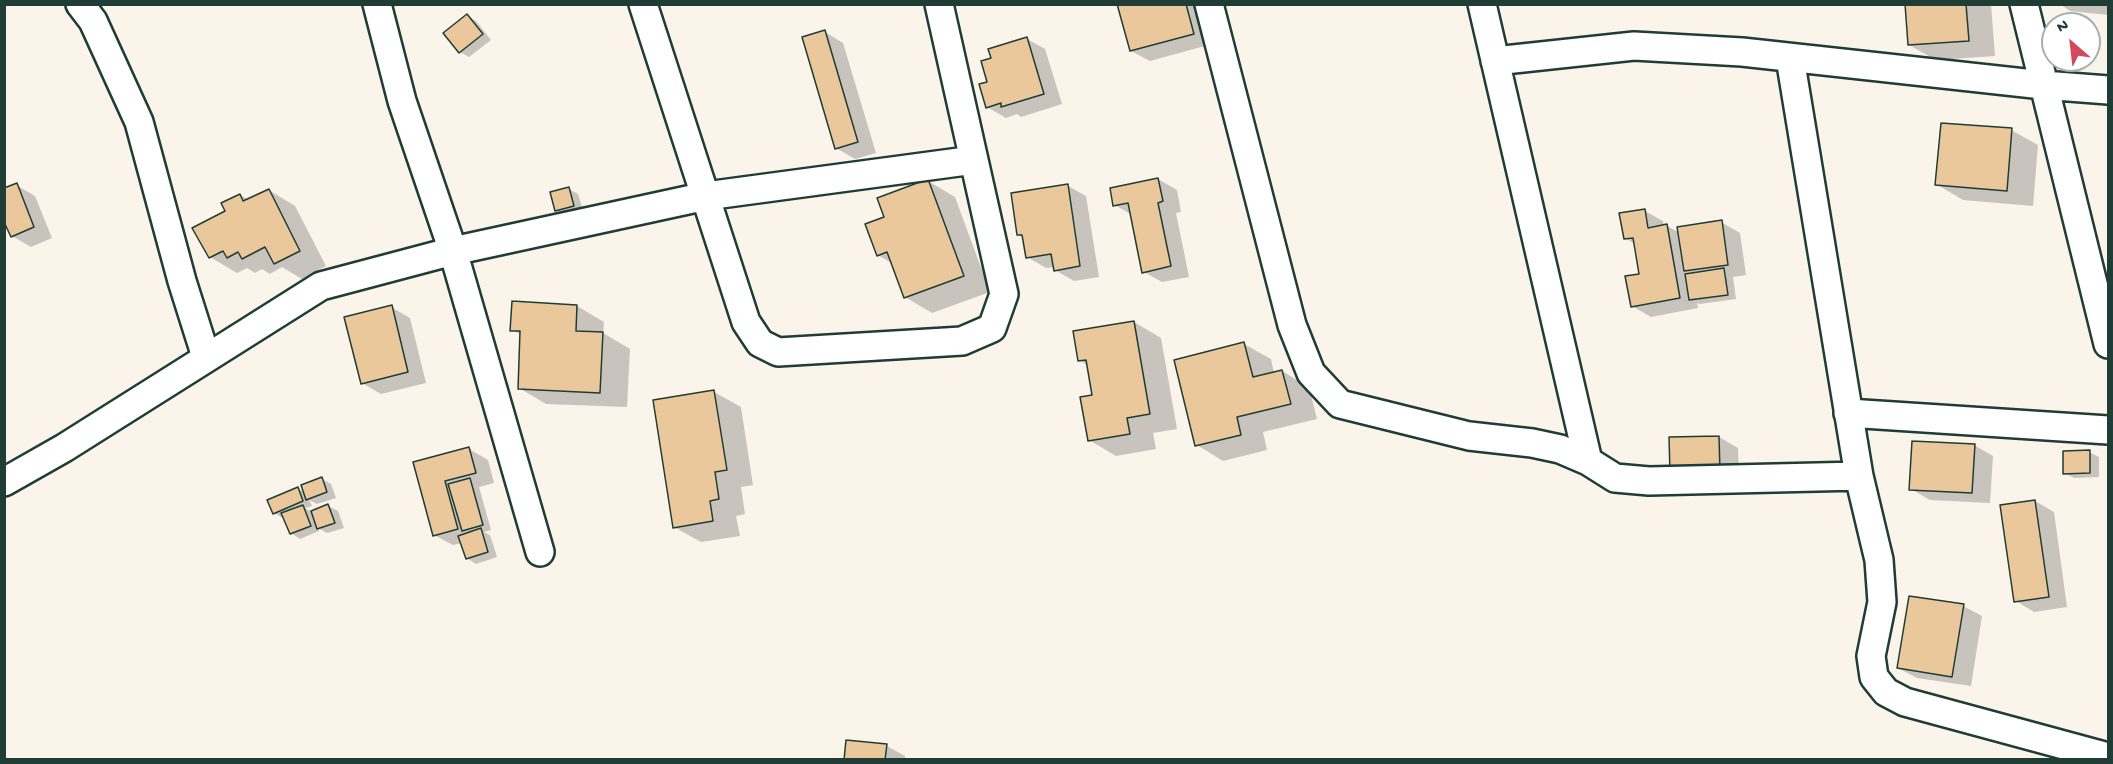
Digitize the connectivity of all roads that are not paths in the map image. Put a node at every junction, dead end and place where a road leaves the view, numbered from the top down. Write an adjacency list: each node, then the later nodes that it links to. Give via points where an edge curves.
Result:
1 (80, 4): 16 (street, via 93,21 139,122)
2 (377, 4): 14 (street, via 402,101)
3 (643, 4): 13 (street)
4 (939, 4): 12 (street)
5 (1209, 4): 19 (street, via 1292,325 1311,373 1340,404 1469,436 1560,448)
6 (1482, 4): 9 (street)
7 (2024, 4): 10 (street)
8 (1790, 58): 9 (street, via 1634,46); 10 (street); 17 (street)
9 (1495, 61): 19 (street)
10 (2043, 86): 11 (street); 15 (street)
11 (2109, 90)
12 (974, 160): 13 (street); 13 (street, via 1004,294 992,328 962,340 778,352 760,343 746,321)
13 (706, 196): 14 (street)
14 (453, 251): 16 (street, via 321,286); 22 (street)
15 (2109, 344)
16 (206, 357): 21 (street)
17 (1848, 413): 18 (street); 20 (street)
18 (2109, 430)
19 (1588, 461): 20 (street, via 1615,478 1649,481)
20 (1859, 476): 23 (street, via 1879,560 1882,602 1871,656 1874,677 1886,692 1905,702)
21 (4, 482)
22 (540, 552)
23 (2109, 756)

